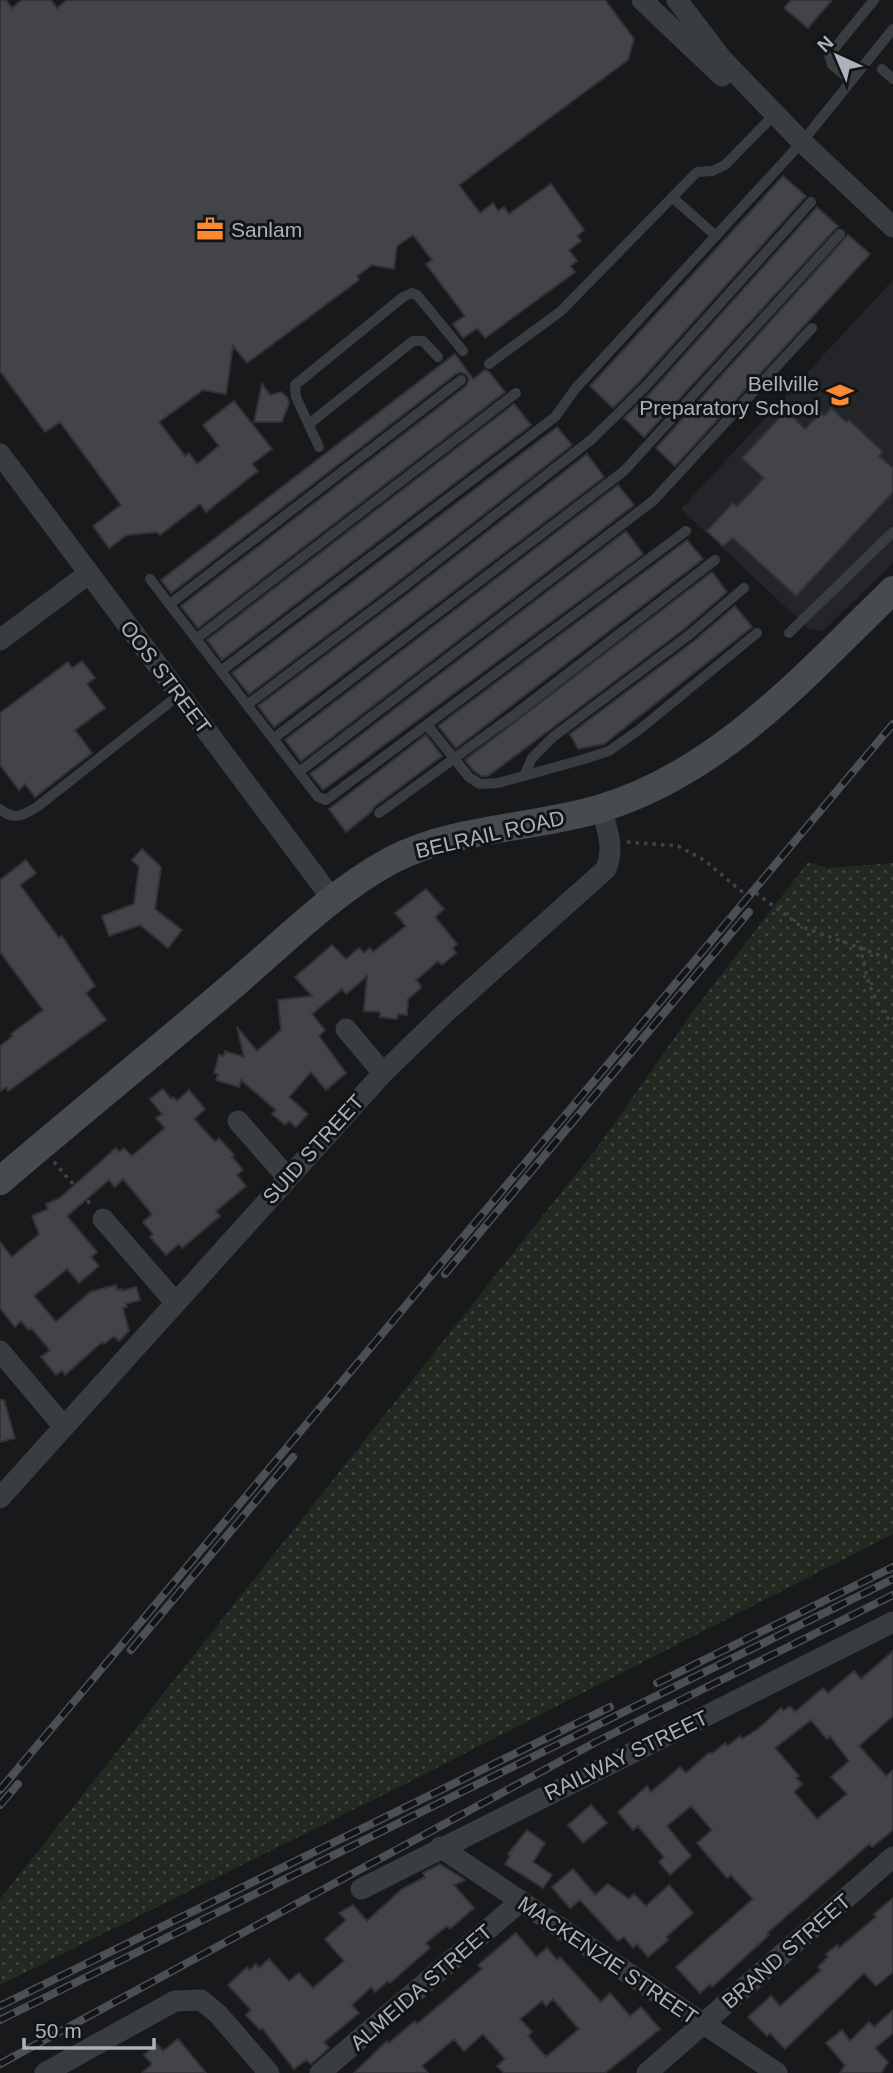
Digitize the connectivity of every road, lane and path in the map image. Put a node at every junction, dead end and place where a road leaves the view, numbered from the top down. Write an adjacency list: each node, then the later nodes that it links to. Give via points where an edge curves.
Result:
1 (642, 0): 8 (street)
2 (677, 0): 8 (street)
3 (874, 0): 7 (lane, via 829,55 832,65)
4 (893, 29): 7 (lane)
5 (882, 69): 6 (lane)
6 (893, 79)
7 (850, 80): 9 (lane)
8 (773, 116): 9 (street); 10 (lane, via 725,165 697,172)
9 (802, 142): 12 (street); 14 (lane)
10 (673, 198): 14 (lane); 18 (lane, via 561,311)
11 (811, 202): 38 (lane, via 646,386 592,439)
12 (893, 227)
13 (840, 234): 40 (lane, via 624,471)
14 (716, 236): 36 (lane, via 576,387 555,417)
15 (812, 328): 42 (lane, via 654,500)
16 (463, 351): 21 (lane, via 412,293 295,385)
17 (438, 357): 21 (lane, via 423,341 413,341)
18 (489, 364)
19 (461, 380): 31 (lane)
20 (516, 393): 34 (lane)
21 (309, 424): 22 (lane)
22 (319, 447)
23 (0, 454): 27 (street, OOS STREET)
24 (686, 531): 39 (lane)
25 (893, 532): 33 (lane)
26 (715, 560): 41 (lane)
27 (88, 574): 35 (street); 37 (street, OOS STREET)
28 (150, 579): 31 (lane)
29 (744, 589): 43 (lane, via 553,737 536,753)
30 (893, 590): 44 (street, BELRAIL ROAD, via 768,710 714,753 656,786)
31 (170, 604): 34 (lane)
32 (757, 633): 43 (lane, via 609,751)
33 (789, 633)
34 (196, 639): 36 (lane)
35 (0, 640)
36 (221, 671): 38 (lane)
37 (179, 695): 45 (lane, via 37,807 18,817); 48 (street, OOS STREET)
38 (247, 705): 40 (lane)
39 (428, 726): 41 (lane); 42 (lane, via 330,800 320,799)
40 (273, 739): 42 (lane)
41 (454, 758): 43 (lane, via 480,784); 46 (lane)
42 (299, 772)
43 (524, 776)
44 (601, 808): 48 (street, BELRAIL ROAD, via 417,849 372,871); 53 (street, SUID STREET, via 611,842 606,869)
45 (0, 809)
46 (379, 813)
47 (623, 842): 49 (path, via 678,846 704,860 741,891 753,891 803,927)
48 (333, 900): 57 (street, BELRAIL ROAD)
49 (860, 946): 50 (path); 51 (path, via 866,979 881,1012)
50 (893, 960)
51 (893, 1024)
52 (346, 1029): 53 (street)
53 (383, 1073): 56 (street, SUID STREET)
54 (238, 1121): 56 (street)
55 (54, 1162): 58 (path)
56 (287, 1177): 59 (street, SUID STREET)
57 (0, 1181)
58 (103, 1219): 59 (street)
59 (175, 1302): 61 (street, SUID STREET)
60 (0, 1351): 61 (street)
61 (64, 1427): 62 (street, SUID STREET)
62 (0, 1498)
63 (893, 1622): 64 (street, RAILWAY STREET)
64 (440, 1847): 66 (street, RAILWAY STREET); 67 (street, MACKENZIE STREET)
65 (893, 1857): 68 (street, BRAND STREET)
66 (361, 1889)
67 (521, 1901): 68 (street, MACKENZIE STREET); 71 (street, ALMEIDA STREET)
68 (703, 2024): 72 (street, BRAND STREET); 73 (street, MACKENZIE STREET)
69 (45, 2073): 70 (street, via 175,2001 187,2000 201,2000 218,2014)
70 (269, 2073)
71 (320, 2073)
72 (647, 2073)
73 (776, 2073)

